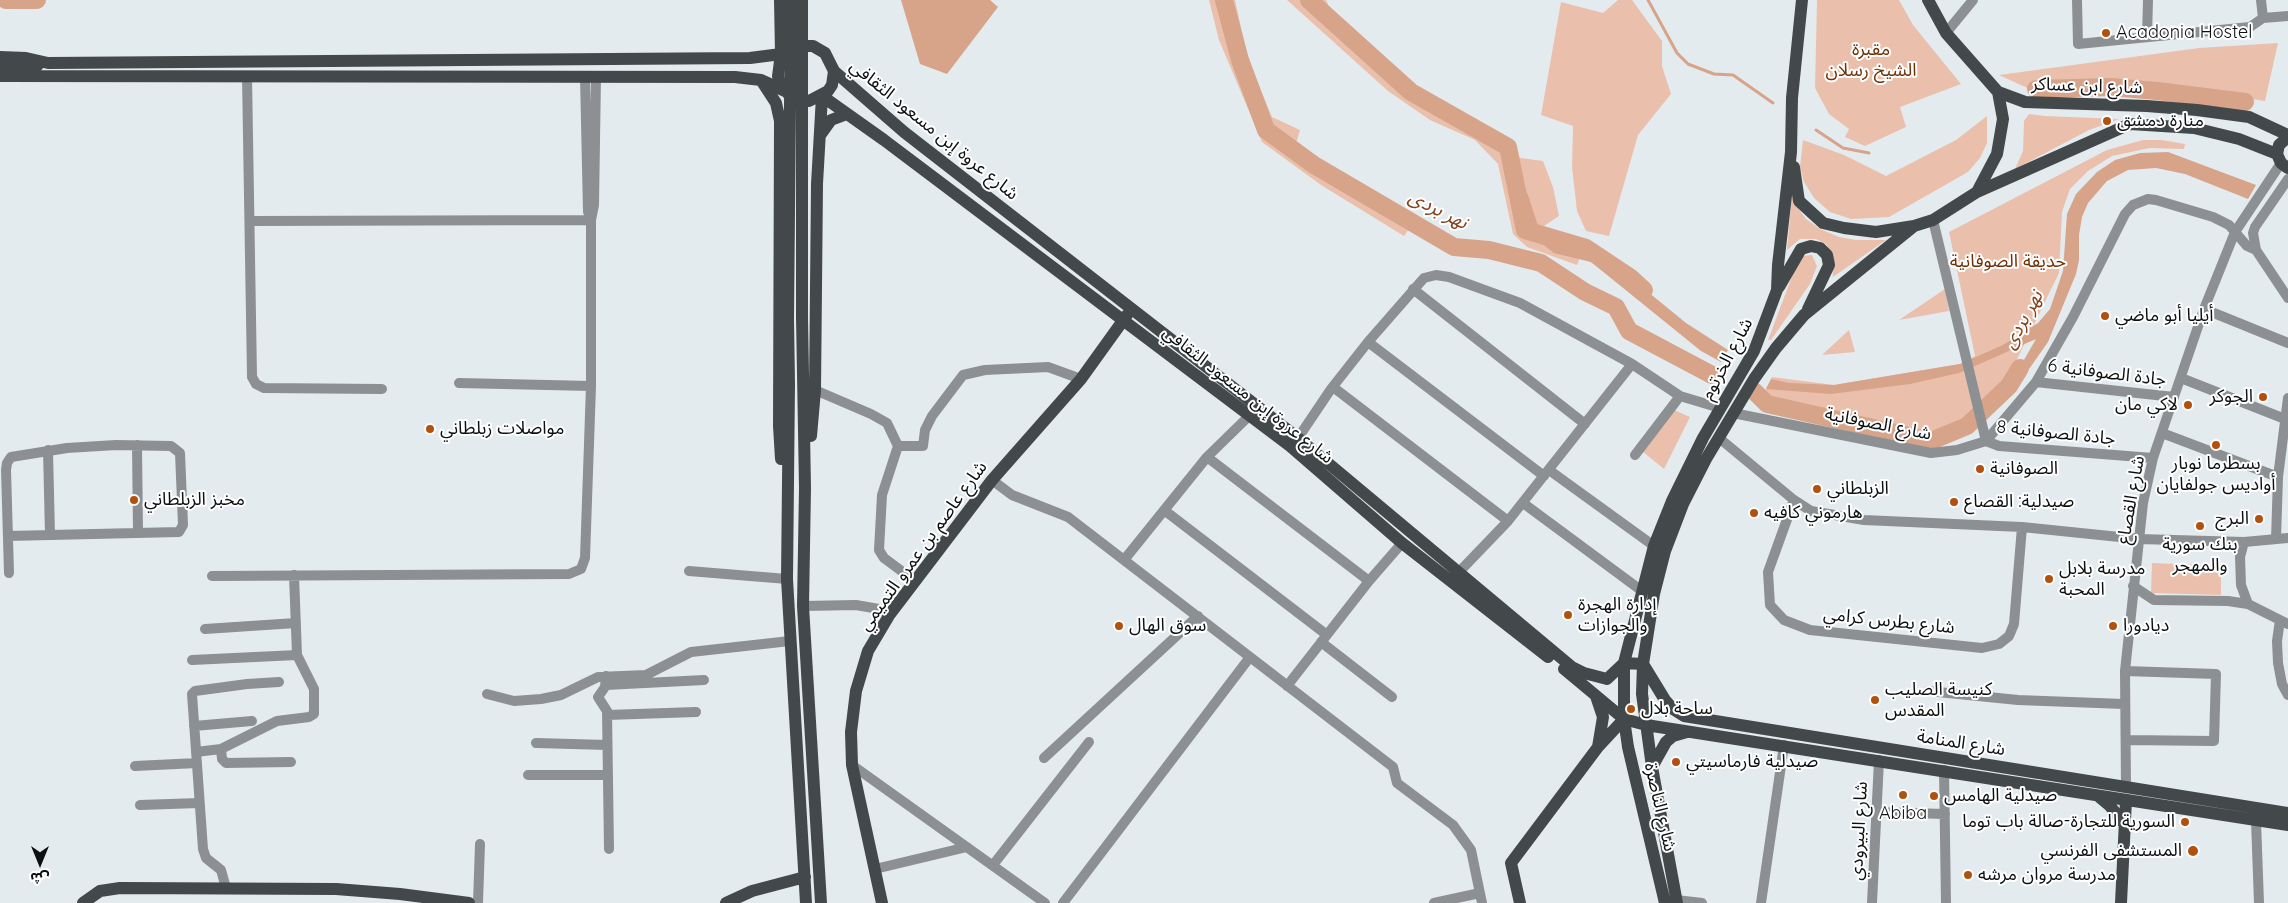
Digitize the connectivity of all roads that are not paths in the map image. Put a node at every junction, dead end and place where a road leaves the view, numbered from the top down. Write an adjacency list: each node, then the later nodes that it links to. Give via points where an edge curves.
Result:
1 (780, 0): 14 (main road)
2 (791, 0): 81 (main road, bridge)
3 (802, 0): 77 (main road, bridge)
4 (1802, 0): 29 (main road, شارع الخرتوم, via 1792,98)
5 (1928, 0): 12 (main road, شارع ابن عساكر)
6 (1973, 0): 12 (street)
7 (2077, 0): 13 (street, via 2078,44)
8 (2148, 0): 13 (street)
9 (2261, 0): 11 (street)
10 (2288, 16): 11 (street)
11 (2263, 18): 13 (street, via 2250,27)
12 (1946, 33): 24 (main road, شارع ابن عساكر)
13 (2147, 36)
14 (781, 54): 16 (main road, via 734,58); 18 (main road, via 800,46 813,46 825,52); 23 (main road, via 778,76)
15 (0, 57): 16 (main road)
16 (48, 63): 17 (main road)
17 (0, 66)
18 (834, 71): 25 (main road, via 832,85); 42 (main road, شارع عروة إبن مسعود الثقافي, via 904,132)
19 (0, 76): 20 (main road)
20 (247, 76): 21 (main road); 35 (street)
21 (590, 77): 22 (main road, via 735,77); 33 (street, via 587,205)
22 (760, 80): 23 (main road); 81 (main road, via 772,94 780,121 779,426)
23 (785, 91): 25 (main road, via 802,101)
24 (1998, 92): 28 (main road, شارع ابن عساكر, via 2025,102 2147,106 2249,117); 32 (main road, via 2003,119 1997,154)
25 (822, 96): 26 (main road, شارع عروة إبن مسعود الثقافي); 27 (main road)
26 (847, 114): 27 (main road, via 831,120); 45 (main road, شارع عروة إبن مسعود الثقافي)
27 (821, 134): 56 (main road, via 817,184)
28 (2288, 136): 30 (main road, via 2279,145)
29 (1791, 152): 36 (main road, via 1799,201 1823,223 1876,232); 40 (main road, شارع الخرتوم)
30 (2282, 161): 32 (main road, via 2239,140 2194,128 2130,124); 37 (street, شارع القصاع)
31 (2288, 179): 38 (street, via 2255,227)
32 (1977, 192): 34 (main road)
33 (591, 220): 35 (street); 53 (street)
34 (1933, 220): 36 (main road); 67 (street)
35 (251, 221): 55 (street, via 251,373 254,381 268,389)
36 (1914, 226): 44 (main road)
37 (2235, 232): 38 (street, via 2247,246); 43 (street, شارع القصاع); 51 (street, via 2213,217 2164,202 2148,199 2137,202 2125,214 2074,317)
38 (2256, 250): 41 (street)
39 (1413, 289): 46 (street, شارع الصوفانية); 48 (street, شارع الصوفانية, via 1430,276 1449,277 1520,303); 63 (street)
40 (1778, 290): 44 (main road, via 1801,248 1816,246 1824,251 1828,269); 60 (main road, شارع الخرتوم)
41 (2288, 298)
42 (1131, 309): 45 (main road, شارع عاصم بن عمرو التميمي); 65 (main road, شارع عروة إبن مسعود الثقافي)
43 (2204, 309): 47 (street); 49 (street, شارع القصاع)
44 (1804, 315): 60 (main road)
45 (1122, 321): 50 (main road, شارع عاصم بن عمرو التميمي); 61 (main road, شارع عروة إبن مسعود الثقافي)
46 (1368, 342): 54 (street, شارع الصوفانية); 74 (street)
47 (2288, 342)
48 (1632, 364): 57 (street, شارع الصوفانية); 63 (street)
49 (2180, 378): 58 (street, شارع القصاع); 62 (street)
50 (1081, 379): 69 (street, via 1048,367 985,370 963,375 932,416 925,430 923,446); 76 (main road, شارع عاصم بن عمرو التميمي)
51 (2036, 382): 58 (street, جادة الصوفانية 6); 67 (street)
52 (459, 383): 53 (street)
53 (591, 386): 97 (street, via 585,558 575,573)
54 (1333, 387): 65 (street, شارع الصوفانية); 82 (street)
55 (382, 388)
56 (815, 390): 69 (street, via 887,423); 77 (main road)
57 (1680, 396): 60 (street, شارع الصوفانية); 71 (street)
58 (2174, 397): 64 (street, شارع القصاع)
59 (2288, 398): 62 (street)
60 (1726, 411): 66 (main road, شارع الناصرة); 67 (street, شارع الصوفانية, via 1931,453 1957,450); 92 (main road, شارع الخرتوم, via 1681,481)
61 (1250, 415): 72 (street); 91 (main road, شارع عروة إبن مسعود الثقافي)
62 (2285, 419): 75 (street)
63 (1585, 424): 74 (street)
64 (2162, 433): 73 (street, شارع القصاع); 75 (street)
65 (1298, 438): 95 (main road, شارع عروة إبن مسعود الثقافي)
66 (1719, 438): 78 (street); 117 (main road, شارع الناصرة, via 1690,489 1665,551 1654,594)
67 (1986, 441): 73 (street, جادة الصوفانية 8, via 1999,446)
68 (137, 445): 70 (street); 84 (street); 84 (street, via 171,446 180,453 183,525 176,533)
69 (898, 446): 100 (street, via 882,494 879,550 884,558)
70 (48, 450): 85 (street); 86 (street, via 14,455 7,463)
71 (1635, 455)
72 (1206, 457): 80 (street); 101 (street)
73 (2153, 458): 88 (street, شارع القصاع)
74 (1546, 473): 79 (street); 92 (street)
75 (2278, 477): 89 (street)
76 (992, 480): 93 (street, via 1012,495 1068,517); 100 (main road, شارع عاصم بن عمرو التميمي)
77 (805, 488): 105 (main road)
78 (1794, 500): 83 (street, via 1811,511 1864,520); 83 (street, شارع بطرس كرامي, via 1768,572 1770,605 1784,620 1810,630 1982,648 1999,644 2010,636 2014,624)
79 (1523, 503): 82 (street); 103 (street)
80 (1164, 510): 93 (street); 111 (street)
81 (788, 519): 99 (main road)
82 (1508, 522): 95 (street)
83 (2022, 527): 88 (street)
84 (138, 533): 85 (street)
85 (50, 535): 86 (street)
86 (8, 536): 96 (street)
87 (2288, 538): 89 (street)
88 (2139, 539): 90 (street); 102 (street, شارع القصاع)
89 (2276, 539): 90 (street)
90 (2244, 542): 104 (street, via 2240,557 2242,585)
91 (1402, 543): 101 (street); 125 (main road, شارع عروة إبن مسعود الثقافي)
92 (1654, 546): 103 (main road, شارع الخرتوم)
93 (1124, 560): 107 (street)
94 (689, 571): 99 (street)
95 (1460, 571): 116 (main road, شارع عروة إبن مسعود الثقافي, via 1578,670 1606,679)
96 (8, 573)
97 (294, 574): 98 (street); 109 (street)
98 (212, 576)
99 (787, 579): 112 (main road)
100 (914, 581): 106 (main road, شارع عاصم بن عمرو التميمي)
101 (1369, 581): 111 (street)
102 (2133, 586): 104 (street, via 2154,600); 118 (street, شارع القصاع)
103 (1642, 590): 116 (main road, شارع الخرتوم)
104 (2248, 604): 108 (street)
105 (803, 606): 106 (street, via 856,605); 181 (main road)
106 (890, 614): 149 (main road, شارع عاصم بن عمرو التميمي, via 868,651 856,691 851,732)
107 (1198, 616): 114 (street); 145 (street)
108 (2284, 622): 126 (street, via 2277,641 2278,663)
109 (296, 623): 110 (street); 113 (street)
110 (205, 629)
111 (1324, 639): 122 (street); 127 (street)
112 (790, 641): 119 (street, via 690,652 646,675); 170 (main road)
113 (297, 655): 115 (street); 143 (street, via 314,689 314,714 270,724)
114 (1250, 657): 122 (street); 184 (street)
115 (192, 660)
116 (1624, 664): 117 (main road); 132 (main road, شارع الخرتوم)
117 (1643, 664): 131 (main road, via 1665,700); 134 (main road, شارع الناصرة)
118 (2125, 671): 128 (street, شارع القصاع); 137 (street, via 2216,674 2214,741)
119 (606, 680): 120 (street); 124 (street, via 592,679 560,695 541,699 514,700); 130 (street, via 598,697 606,707)
120 (704, 680)
121 (278, 682): 135 (street, via 195,691 192,697)
122 (1288, 686): 172 (street, via 1393,767 1397,783 1453,825 1471,850)
123 (1928, 691): 128 (street, via 2018,700)
124 (487, 694)
125 (1595, 694): 132 (main road, شارع عروة إبن مسعود الثقافي); 142 (main road, via 1603,718)
126 (2288, 695)
127 (1392, 697)
128 (2124, 704): 137 (street, شارع القصاع)
129 (696, 712): 130 (street)
130 (607, 715): 140 (street)
131 (1684, 716): 136 (main road, via 1672,719); 156 (main road, شارع المنامة)
132 (1624, 719): 134 (main road, شارع عروة إبن مسعود الثقافي); 142 (main road); 175 (main road, شارع الناصرة, via 1628,747)
133 (252, 721): 135 (street)
134 (1646, 725): 136 (main road, شارع المنامة); 151 (main road, شارع الناصرة)
135 (194, 726): 144 (street)
136 (1682, 730): 141 (main road, شارع المنامة); 151 (main road, via 1666,742)
137 (2126, 740): 156 (street, شارع القصاع)
138 (1089, 742): 168 (street)
139 (536, 743): 140 (street)
140 (607, 745): 154 (street)
141 (1784, 745): 146 (main road, شارع المنامة); 188 (street)
142 (1598, 747): 186 (main road, via 1511,863)
143 (221, 749): 144 (street); 147 (street, via 226,763)
144 (196, 752): 148 (street)
145 (1044, 758)
146 (1879, 760): 152 (main road, شارع المنامة); 159 (street, شارع البيرودي)
147 (291, 762)
148 (197, 764): 150 (street); 157 (street)
149 (852, 765): 166 (street); 169 (main road, شارع عاصم بن عمرو التميمي)
150 (135, 766)
151 (1652, 767): 175 (main road, شارع الناصرة)
152 (1944, 770): 155 (main road, شارع المنامة); 161 (street)
153 (528, 775): 154 (street)
154 (608, 775): 167 (street)
155 (2091, 793): 156 (main road, شارع المنامة); 164 (main road, via 2110,806)
156 (2126, 794): 160 (main road, شارع المنامة); 162 (main road, شارع المنامة); 164 (main road)
157 (200, 803): 158 (street); 171 (street, via 204,854 221,870)
158 (140, 805)
159 (1876, 812): 161 (street); 189 (street, شارع البيرودي)
160 (2288, 812)
161 (1945, 814): 190 (street)
162 (2256, 821): 163 (main road, شارع المنامة); 192 (street)
163 (2288, 825)
164 (2126, 826): 191 (main road)
165 (480, 844): 178 (street)
166 (967, 846): 168 (street); 169 (street)
167 (609, 849)
168 (993, 865): 183 (street)
169 (875, 869): 182 (main road, شارع عاصم بن عمرو التميمي)
170 (805, 877): 179 (main road, via 752,891); 180 (main road)
171 (226, 888): 173 (main road, via 336,889); 176 (main road, via 110,889)
172 (1481, 898): 185 (street)
173 (437, 900): 174 (main road)
174 (450, 901): 177 (main road)
175 (1673, 902): 187 (street)
176 (83, 903)
177 (469, 903)
178 (478, 903)
179 (726, 903)
180 (806, 903)
181 (821, 903)
182 (882, 903)
183 (1045, 903)
184 (1063, 903)
185 (1434, 903)
186 (1520, 903)
187 (1702, 903)
188 (1761, 903)
189 (1872, 903)
190 (1946, 903)
191 (2121, 903)
192 (2259, 903)

